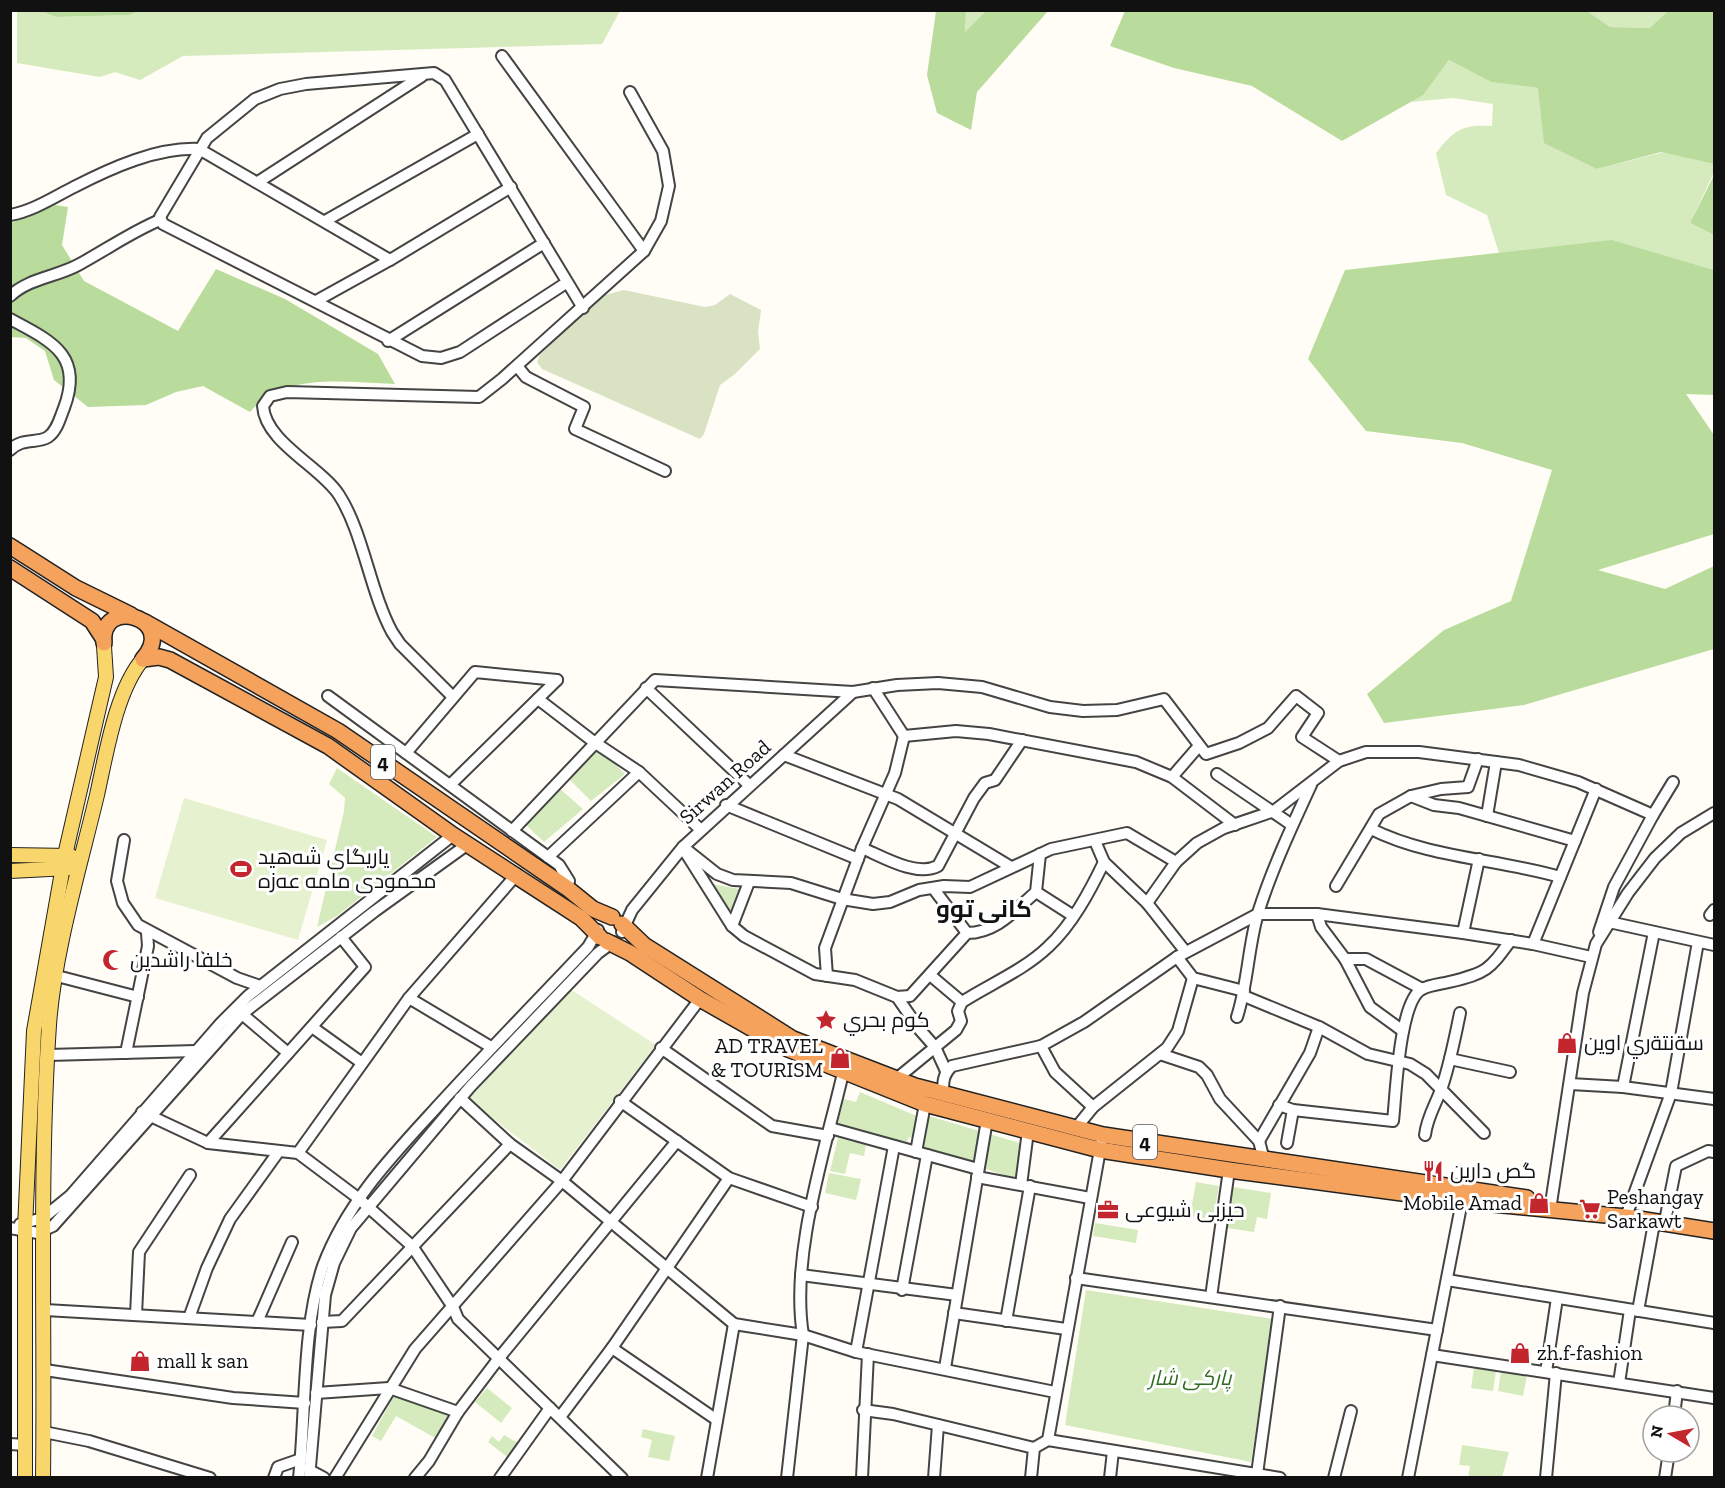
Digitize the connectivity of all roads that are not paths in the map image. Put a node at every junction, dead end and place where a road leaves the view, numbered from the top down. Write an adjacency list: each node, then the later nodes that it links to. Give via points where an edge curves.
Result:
1 (502, 56): 12 (street)
2 (425, 74): 4 (street, via 446,80); 5 (street, via 280,89 243,106); 6 (street)
3 (630, 93): 12 (street, via 663,151 669,186 661,221)
4 (478, 134): 7 (street); 10 (street)
5 (199, 149): 6 (street); 8 (street, via 186,148 125,164); 9 (street)
6 (258, 182): 10 (street)
7 (511, 187): 11 (street); 13 (street)
8 (10, 215)
9 (160, 220): 15 (street, via 113,242 77,266 35,280); 16 (street)
10 (325, 221): 13 (street)
11 (544, 243): 14 (street); 19 (street)
12 (644, 252): 17 (street)
13 (390, 260): 16 (street)
14 (567, 283): 17 (street); 19 (street, via 454,355 428,358)
15 (10, 296)
16 (316, 301): 19 (street)
17 (583, 308): 20 (street)
18 (10, 319): 21 (street, via 56,346 69,364 69,395 57,427 48,438 17,444)
19 (388, 341)
20 (517, 366): 22 (street, via 526,377 584,408 575,429); 33 (street, via 479,397 287,392 270,396 263,406 277,435 339,495 392,632)
21 (10, 450)
22 (664, 471)
23 (10, 546): 25 (highway, via 76,588)
24 (10, 568): 27 (highway, via 92,621)
25 (130, 615): 26 (highway); 27 (highway, via 109,624)
26 (145, 622): 28 (highway, via 152,645); 86 (highway, 4, via 338,731)
27 (104, 642): 76 (main road, via 106,677)
28 (143, 659): 65 (highway, 4, via 170,660 328,746); 77 (main road, via 132,674 113,728)
29 (646, 688): 31 (street, via 655,680); 37 (street); 49 (street)
30 (873, 688): 31 (street); 35 (street); 38 (street, via 938,683 982,687 1050,707 1083,711 1117,710 1164,699)
31 (853, 692): 40 (street, Sirwan Road)
32 (328, 696): 39 (street)
33 (453, 697): 34 (street, via 475,672 557,680); 39 (street)
34 (538, 699): 37 (street); 50 (street)
35 (904, 736): 36 (street, via 956,731); 52 (street, via 895,773)
36 (1022, 740): 46 (street, via 1102,754); 64 (street, via 995,780 985,783 974,798)
37 (594, 742): 44 (street); 63 (street)
38 (1198, 747): 42 (street, via 1206,754 1268,728 1296,696 1318,713 1302,737); 46 (street)
39 (406, 753): 50 (street)
40 (784, 755): 49 (street, Sirwan Road); 52 (street)
41 (1478, 759): 42 (street, via 1378,751); 43 (street); 53 (street, via 1468,787)
42 (1339, 761): 47 (street)
43 (1496, 762): 51 (street, via 1554,774); 58 (street)
44 (639, 772): 62 (street); 74 (street)
45 (1217, 774): 55 (street)
46 (1172, 777): 59 (street)
47 (1312, 782): 55 (street); 60 (street)
48 (1673, 782): 57 (street)
49 (749, 785): 54 (street, Sirwan Road)
50 (450, 786): 63 (street)
51 (1596, 789): 57 (street); 68 (street)
52 (884, 795): 64 (street); 71 (street)
53 (1411, 796): 58 (street); 61 (street, via 1379,814)
54 (726, 805): 62 (street, Sirwan Road); 71 (street)
55 (1274, 811): 59 (street); 60 (street)
56 (1714, 813): 94 (street, via 1681,833 1661,852)
57 (1653, 815): 105 (street, via 1606,906)
58 (1487, 816): 68 (street)
59 (1235, 825): 79 (street, via 1213,833)
60 (1292, 825): 91 (street)
61 (1371, 829): 75 (street, via 1395,841); 85 (street)
62 (701, 830): 70 (street, Sirwan Road)
63 (512, 831): 74 (street)
64 (956, 832): 71 (street, via 938,866 930,870); 80 (street)
65 (453, 835): 69 (highway, 4); 114 (street)
66 (124, 840): 98 (street, via 117,881 123,903)
67 (1095, 840): 72 (street); 78 (street); 79 (street, via 1127,833)
68 (1575, 842): 83 (street)
69 (468, 844): 82 (highway, 4); 101 (street)
70 (683, 847): 84 (street, via 717,874); 95 (street); 96 (street, Sirwan Road)
71 (860, 854): 89 (street)
72 (1040, 854): 80 (street); 88 (street)
73 (10, 855): 76 (main road)
74 (548, 857): 86 (street, via 567,875)
75 (1479, 859): 83 (street); 100 (street)
76 (64, 862): 77 (main road); 81 (main road); 193 (main road, via 34,1031)
77 (81, 862): 111 (main road)
78 (1104, 862): 90 (street); 93 (street)
79 (1176, 862): 90 (street)
80 (1011, 867): 87 (street, via 970,887)
81 (10, 871)
82 (517, 874): 96 (highway, 4, via 589,923); 119 (street)
83 (1560, 876): 104 (street)
84 (749, 882): 89 (street, via 791,883); 95 (street)
85 (1336, 885)
86 (567, 888): 96 (highway, 4, via 593,909)
87 (933, 888): 89 (street, via 890,902 873,904); 99 (street)
88 (1036, 892): 93 (street); 99 (street, via 984,933)
89 (842, 899): 112 (street, via 825,948)
90 (1147, 903): 107 (street)
91 (1258, 914): 92 (street); 107 (street); 116 (street)
92 (1317, 914): 100 (street); 109 (street, via 1321,927)
93 (1072, 915): 121 (street, via 1048,947)
94 (1609, 922): 97 (street); 105 (street)
95 (732, 926): 112 (street, via 815,974)
96 (611, 931): 120 (highway, 4); 129 (street, via 588,947); 143 (highway, 4, via 644,945 794,1039); 149 (street)
97 (1654, 932): 103 (street); 145 (street)
98 (147, 933): 114 (street); 117 (street)
99 (966, 933): 110 (street)
100 (1463, 933): 102 (street)
101 (341, 937): 122 (street); 125 (street, via 365,967)
102 (1511, 940): 104 (street); 115 (street, via 1490,969)
103 (1698, 942): 106 (street); 148 (street)
104 (1533, 944): 108 (street)
105 (1596, 944): 108 (street)
106 (1714, 945)
107 (1181, 954): 113 (street); 128 (street, via 1084,1022)
108 (1591, 957): 144 (street)
109 (1344, 959): 115 (street, via 1366,959); 127 (street, via 1370,1007)
110 (930, 975): 118 (street, via 910,996); 121 (street)
111 (57, 976): 117 (street); 136 (main road)
112 (827, 976): 118 (street, via 855,980)
113 (1193, 978): 116 (street); 135 (street, via 1178,1031)
114 (260, 986): 132 (street)
115 (1422, 989): 127 (street, via 1413,998)
116 (1244, 993): 124 (street); 126 (street)
117 (138, 997): 133 (street)
118 (897, 997): 130 (street)
119 (409, 998): 129 (street); 139 (street)
120 (700, 999): 131 (street); 142 (highway, 4, via 788,1049)
121 (962, 1002): 130 (street, via 958,1011 961,1021 956,1030)
122 (242, 1014): 134 (street); 156 (street)
123 (1460, 1014): 137 (street)
124 (1236, 1017)
125 (312, 1027): 134 (street); 139 (street)
126 (1319, 1028): 138 (street, via 1368,1054); 153 (street, via 1310,1053)
127 (1403, 1031): 138 (street)
128 (1041, 1046): 140 (street, via 952,1066); 154 (street, via 1055,1072)
129 (491, 1047): 182 (street)
130 (935, 1047): 140 (street); 143 (street)
131 (661, 1048): 151 (street); 160 (street, via 772,1126)
132 (196, 1051): 133 (street); 156 (street)
133 (126, 1053): 136 (street)
134 (288, 1053): 166 (street)
135 (1160, 1054): 154 (street); 164 (street, via 1199,1067 1220,1099)
136 (48, 1055): 192 (main road)
137 (1450, 1059): 141 (street); 146 (street)
138 (1401, 1061): 146 (street, via 1426,1074); 155 (street, via 1393,1121)
139 (362, 1063): 173 (street)
140 (946, 1071): 147 (street)
141 (1510, 1072)
142 (843, 1073): 152 (highway, 4); 160 (street)
143 (895, 1080): 147 (highway, 4)
144 (1570, 1084): 145 (street); 185 (street)
145 (1623, 1087): 148 (street)
146 (1441, 1090): 161 (street); 162 (street, via 1431,1107)
147 (943, 1093): 158 (highway, 4)
148 (1671, 1093): 150 (street); 188 (street)
149 (460, 1098): 168 (street); 186 (street)
150 (1714, 1099)
151 (620, 1101): 163 (street); 180 (street)
152 (925, 1104): 157 (highway, 4); 171 (street)
153 (1279, 1105): 155 (street); 164 (street)
154 (1093, 1107): 158 (street)
155 (1293, 1110): 167 (street)
156 (148, 1114): 166 (street); 192 (street, via 77,1202 53,1226)
157 (987, 1120): 159 (highway, 4); 177 (street)
158 (1076, 1128): 165 (highway, 4)
159 (1028, 1131): 165 (highway, 4); 181 (street)
160 (829, 1132): 169 (street); 187 (street)
161 (1484, 1133)
162 (1425, 1135)
163 (677, 1141): 179 (street); 190 (street)
164 (1259, 1141): 175 (street)
165 (1101, 1142): 175 (highway, 4); 176 (highway, 4); 183 (street)
166 (208, 1143): 170 (street)
167 (1287, 1143)
168 (510, 1144): 180 (street); 197 (street)
169 (894, 1146): 171 (street); 202 (street)
170 (279, 1151): 173 (street); 213 (street, via 230,1219)
171 (916, 1152): 174 (street)
172 (1714, 1152): 189 (street, via 1708,1151 1676,1166)
173 (298, 1153): 182 (street)
174 (927, 1155): 177 (street); 203 (street)
175 (1264, 1160): 185 (highway, 4)
176 (1229, 1170): 184 (highway, 4); 205 (street)
177 (978, 1173): 181 (street); 204 (street)
178 (190, 1174): 212 (street, via 139,1252)
179 (729, 1178): 187 (street); 198 (street)
180 (562, 1181): 190 (street); 208 (street)
181 (1026, 1185): 183 (street); 214 (street)
182 (358, 1198): 186 (street); 216 (street, via 339,1228 323,1267 313,1305)
183 (1090, 1198): 200 (street)
184 (1462, 1201): 185 (highway, 4); 201 (street)
185 (1551, 1206): 188 (highway, 4); 189 (highway, 4)
186 (367, 1207): 197 (street); 216 (street, via 351,1228 334,1263)
187 (812, 1207): 199 (street)
188 (1628, 1211): 189 (highway, 4)
189 (1660, 1219): 191 (highway, 4); 195 (highway, 4); 210 (street)
190 (610, 1220): 198 (street); 225 (street)
191 (1714, 1222)
192 (43, 1225): 193 (street); 209 (main road)
193 (25, 1227): 194 (street); 247 (main road)
194 (10, 1228)
195 (1714, 1231)
196 (292, 1242): 215 (street)
197 (412, 1246): 208 (street); 216 (street, via 342,1321)
198 (667, 1269): 218 (street); 222 (street)
199 (801, 1275): 202 (street); 221 (street, via 800,1316)
200 (1076, 1278): 205 (street); 219 (street)
201 (1446, 1280): 206 (street); 220 (street)
202 (869, 1282): 203 (street); 223 (street)
203 (902, 1290): 204 (street)
204 (957, 1295): 211 (street)
205 (1211, 1297): 207 (street)
206 (1557, 1298): 210 (street); 228 (street)
207 (1281, 1306): 220 (street); 253 (street)
208 (453, 1307): 225 (street, via 458,1320); 230 (street, via 415,1349)
209 (45, 1310): 212 (street); 227 (main road)
210 (1634, 1311): 217 (street); 229 (street)
211 (954, 1313): 214 (street); 226 (street)
212 (136, 1315): 213 (street)
213 (189, 1318): 215 (street)
214 (1006, 1321): 219 (street)
215 (257, 1322): 216 (street)
216 (316, 1323): 233 (street); 235 (street)
217 (1714, 1323)
218 (734, 1324): 221 (street); 242 (street)
219 (1066, 1329): 232 (street)
220 (1437, 1330): 224 (street)
221 (804, 1335): 223 (street); 265 (street)
222 (612, 1348): 241 (street); 242 (street)
223 (862, 1353): 226 (street); 238 (street)
224 (1432, 1355): 228 (street); 272 (street)
225 (499, 1358): 237 (street); 240 (street)
226 (945, 1368): 232 (street)
227 (45, 1370): 235 (street, via 233,1398); 244 (main road)
228 (1551, 1373): 229 (street); 273 (street)
229 (1619, 1383): 231 (street)
230 (389, 1388): 233 (street); 240 (street); 261 (street)
231 (1677, 1391): 234 (street); 236 (street)
232 (1055, 1392): 245 (street)
233 (316, 1393): 251 (street)
234 (1714, 1398)
235 (305, 1403): 250 (street)
236 (1675, 1404)
237 (550, 1408): 241 (street); 263 (street)
238 (863, 1410): 243 (street); 266 (street)
239 (1351, 1411): 271 (street)
240 (458, 1412): 262 (street)
241 (560, 1417): 254 (street)
242 (717, 1420): 264 (street)
243 (938, 1425): 248 (street); 267 (street)
244 (44, 1432): 256 (main road); 257 (street, via 89,1441)
245 (1048, 1440): 248 (street); 249 (street)
246 (10, 1444): 247 (street)
247 (25, 1445): 255 (main road)
248 (1035, 1448): 268 (street)
249 (1113, 1451): 252 (street); 269 (street)
250 (301, 1459): 258 (street, via 278,1467); 259 (street)
251 (309, 1474): 260 (street)
252 (1239, 1474): 253 (street)
253 (1257, 1474): 270 (street)
254 (619, 1476)
255 (25, 1478)
256 (43, 1478)
257 (210, 1478)
258 (274, 1478)
259 (299, 1478)
260 (324, 1478)
261 (335, 1478)
262 (415, 1478)
263 (500, 1478)
264 (707, 1478)
265 (787, 1478)
266 (862, 1478)
267 (934, 1478)
268 (1031, 1478)
269 (1110, 1478)
270 (1280, 1478)
271 (1334, 1478)
272 (1408, 1478)
273 (1546, 1478)

